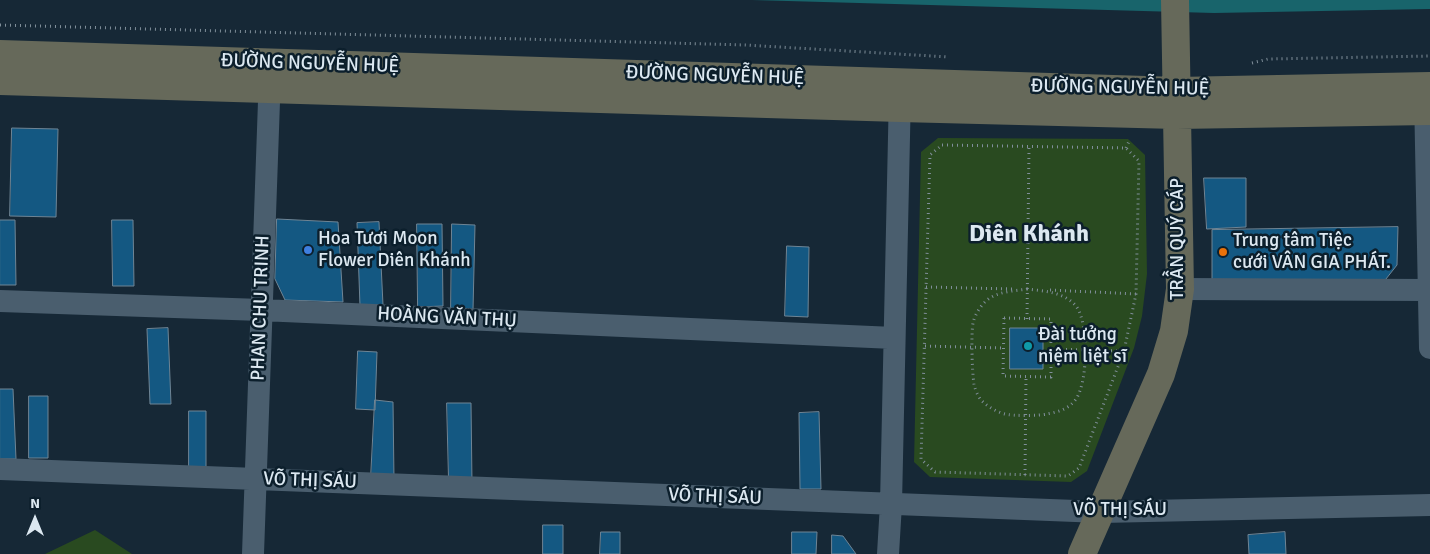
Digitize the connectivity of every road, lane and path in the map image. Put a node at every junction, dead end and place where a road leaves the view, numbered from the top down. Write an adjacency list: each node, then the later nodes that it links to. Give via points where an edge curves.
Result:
1 (1175, 0): 10 (main road, TRẦN QUÝ CÁP)
2 (0, 25): 4 (path, via 745,45)
3 (0, 54): 5 (main road, ĐƯỜNG NGUYỄN HUỆ)
4 (953, 58)
5 (270, 62): 7 (street, PHAN CHU TRINH); 8 (main road, ĐƯỜNG NGUYỄN HUỆ)
6 (0, 81): 7 (main road, ĐƯỜNG NGUYỄN HUỆ)
7 (269, 89): 8 (main road, ĐƯỜNG NGUYỄN HUỆ); 18 (street, PHAN CHU TRINH)
8 (900, 95): 10 (main road, ĐƯỜNG NGUYỄN HUỆ); 20 (street)
9 (1428, 99): 10 (main road, ĐƯỜNG NGUYỄN HUỆ); 15 (street)
10 (1177, 103): 14 (main road, TRẦN QUÝ CÁP)
11 (1029, 147): 12 (path, via 942,145 930,155); 13 (path); 16 (path, via 1126,148 1139,161)
12 (926, 287): 13 (path); 21 (path)
13 (1027, 289): 16 (path); 19 (path); 22 (path, via 1008,291 990,298 978,310 973,323); 26 (path, via 1049,291 1076,306 1084,329)
14 (1180, 289): 15 (street); 35 (main road, TRẦN QUÝ CÁP, via 1174,331 1161,374)
15 (1429, 290): 24 (street)
16 (1136, 294): 27 (path)
17 (0, 301): 18 (street, HOÀNG VĂN THỤ)
18 (261, 310): 20 (street, HOÀNG VĂN THỤ); 32 (street, PHAN CHU TRINH)
19 (1027, 319): 23 (path, via 1004,318); 25 (path, via 1051,319)
20 (894, 338): 33 (street)
21 (924, 346): 22 (path); 31 (path, via 921,459 935,472)
22 (972, 347): 23 (path); 29 (path, via 974,385 980,399 990,408 1006,414)
23 (1003, 348): 28 (path, via 1003,376)
24 (1430, 348)
25 (1051, 349): 26 (path); 28 (path, via 1051,377)
26 (1084, 350): 27 (path); 29 (path, via 1085,369 1076,399 1063,410)
27 (1124, 350): 31 (path, via 1079,468 1068,476)
28 (1026, 376): 29 (path)
29 (1027, 415): 31 (path)
30 (0, 469): 32 (street, VÕ THỊ SÁU)
31 (1025, 475)
32 (255, 479): 33 (street, VÕ THỊ SÁU); 36 (street, PHAN CHU TRINH)
33 (891, 504): 35 (street, VÕ THỊ SÁU); 37 (street)
34 (1430, 505): 35 (street, VÕ THỊ SÁU)
35 (1101, 512): 38 (main road, TRẦN QUÝ CÁP)
36 (253, 554)
37 (888, 554)
38 (1082, 554)

